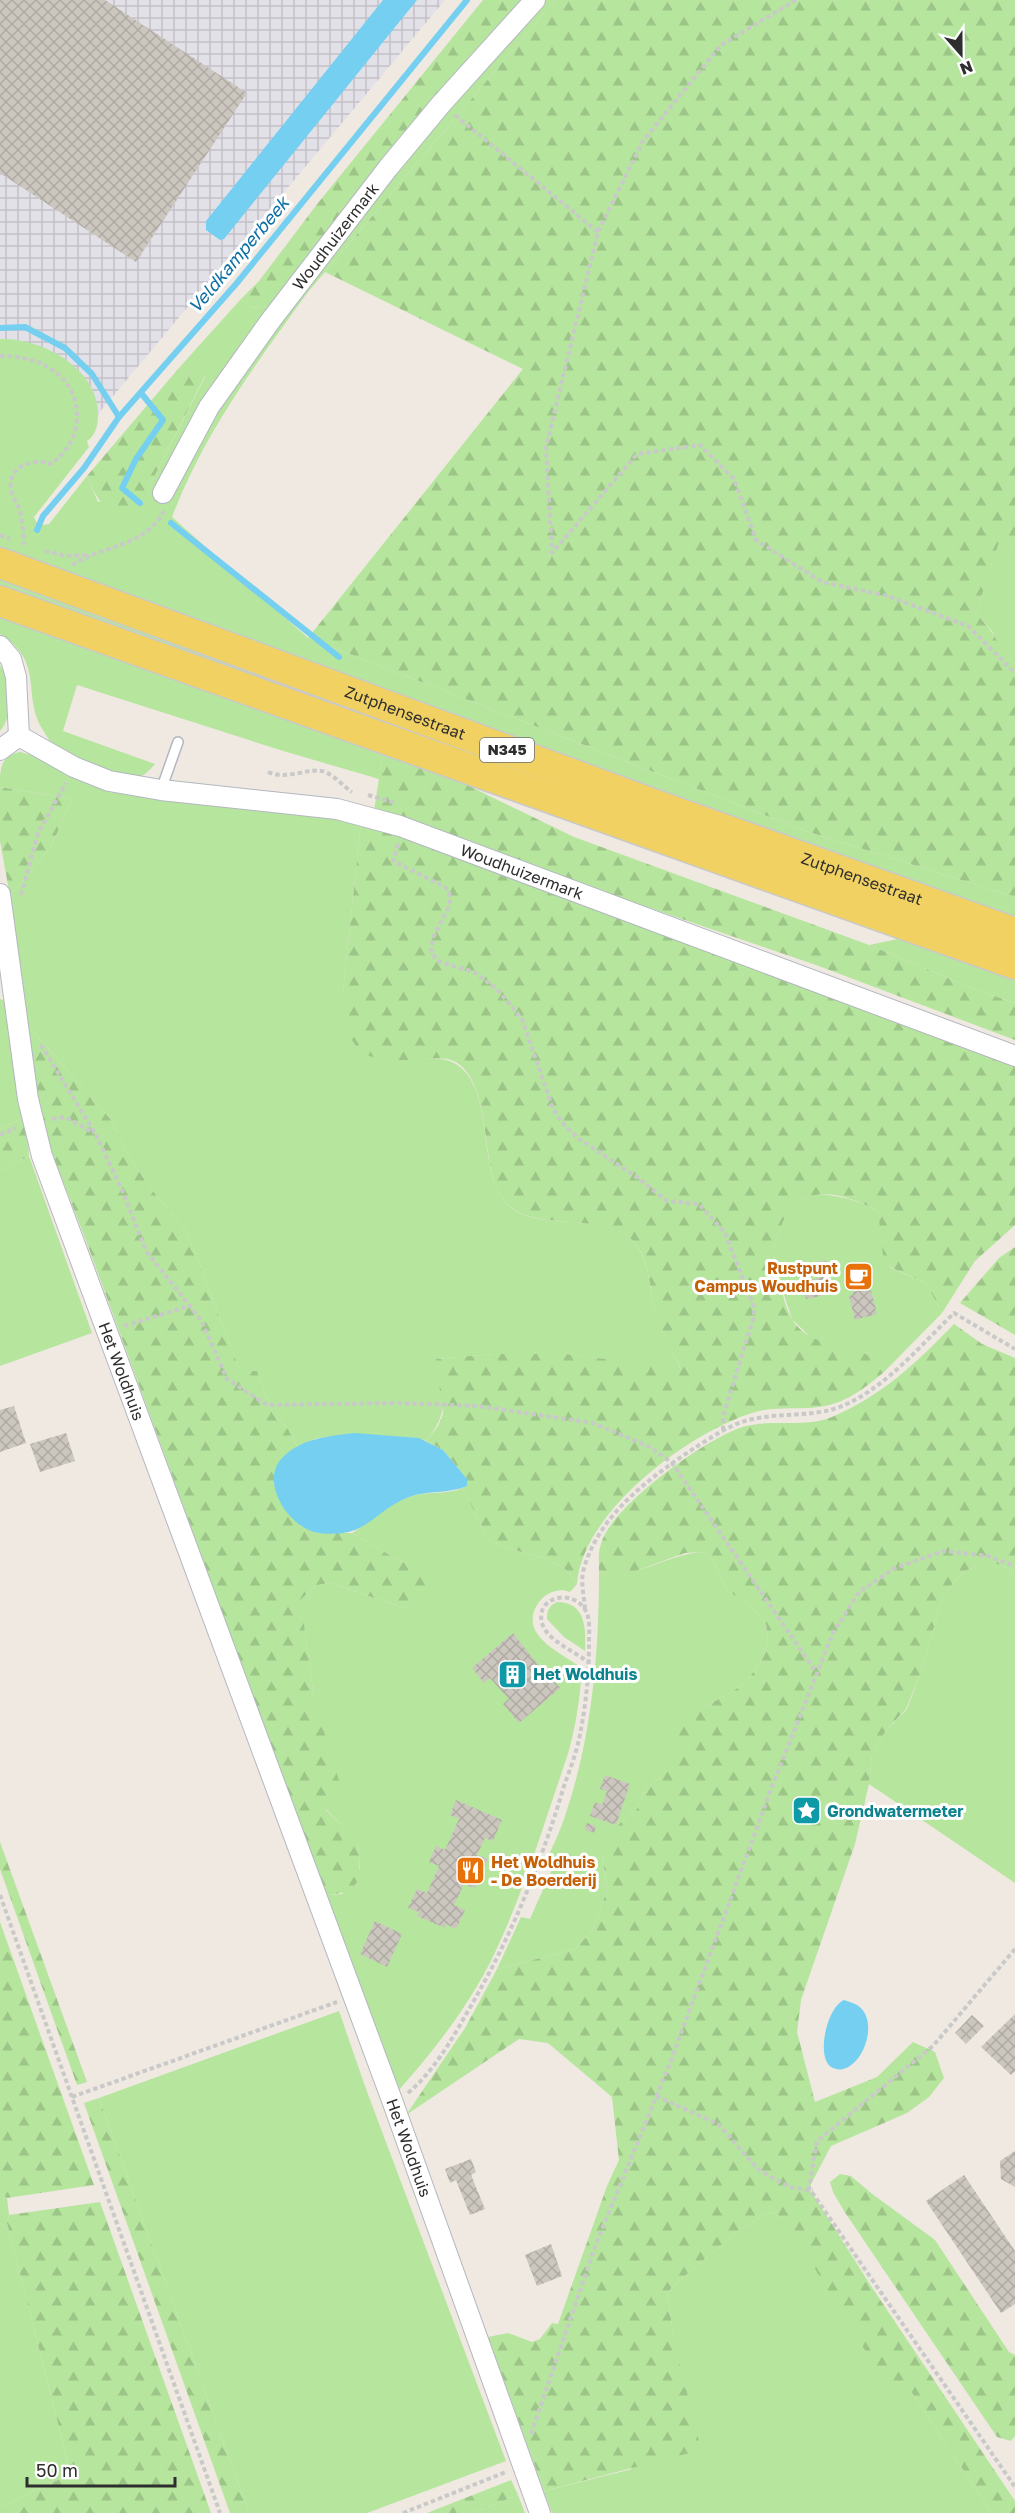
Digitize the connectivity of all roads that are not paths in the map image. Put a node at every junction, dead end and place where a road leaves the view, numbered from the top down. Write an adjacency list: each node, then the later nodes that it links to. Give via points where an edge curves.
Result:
1 (535, 0): 2 (street, Woudhuizermark, via 442,103 307,272 225,384)
2 (163, 493)
3 (0, 562): 11 (main road, Zutphensestraat / N345, via 608,788)
4 (0, 601): 12 (main road, Zutphensestraat / N345)
5 (0, 646): 6 (street, via 11,659 16,677)
6 (19, 736): 8 (street); 9 (street, Woudhuizermark, via 74,767 109,781)
7 (177, 742): 9 (lane)
8 (0, 750)
9 (161, 790): 13 (street, Woudhuizermark, via 337,809 400,826)
10 (0, 894): 14 (street, Het Woldhuis, via 21,1055 42,1156 393,2103)
11 (1015, 933)
12 (1015, 964)
13 (1015, 1056)
14 (540, 2513)

